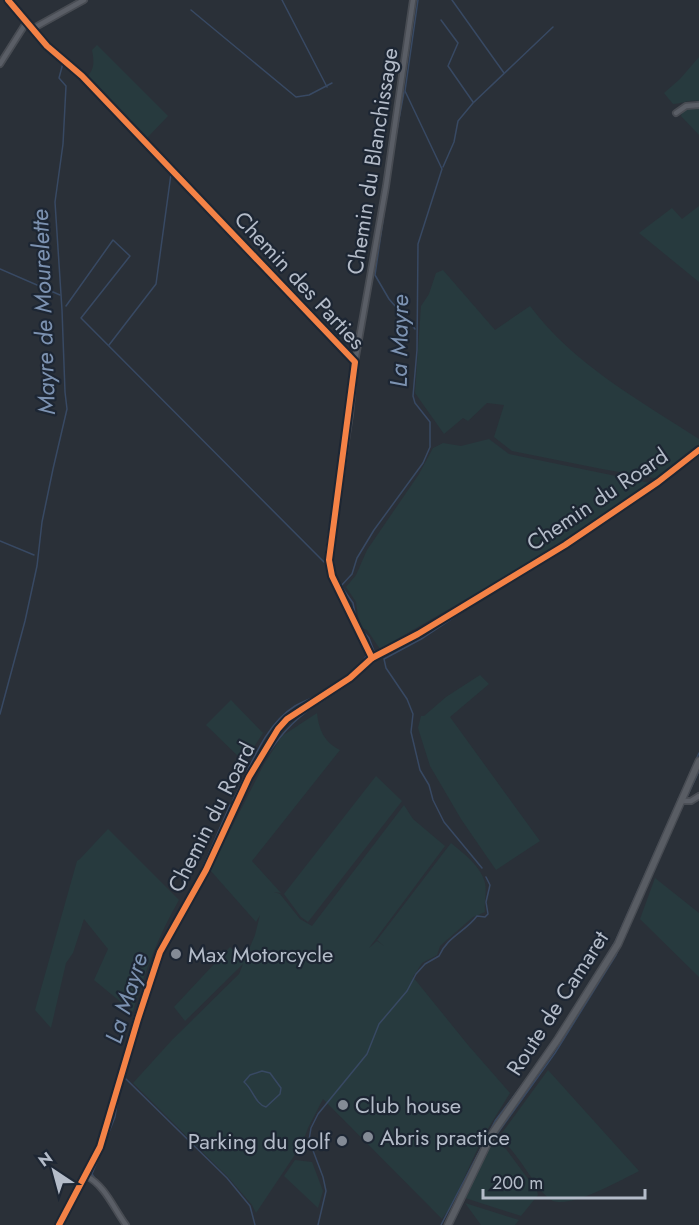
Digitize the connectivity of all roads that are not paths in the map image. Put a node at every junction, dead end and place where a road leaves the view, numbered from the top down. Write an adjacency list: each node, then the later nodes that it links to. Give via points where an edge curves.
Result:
1 (8, 0): 4 (street, Chemin des Parties)
2 (84, 0): 5 (street)
3 (413, 0): 9 (street, Chemin du Blanchissage)
4 (26, 23): 5 (street, Chemin des Parties); 6 (street)
5 (32, 29): 9 (street, Chemin des Parties)
6 (0, 64)
7 (699, 105): 8 (street, via 686,106)
8 (676, 113)
9 (355, 362): 11 (street, Chemin des Parties, via 329,560 337,588)
10 (699, 450): 11 (street, Chemin du Roard, via 565,545)
11 (372, 658): 15 (street, Chemin du Roard, via 350,678 287,719 249,777 206,870 160,952 109,1122)
12 (699, 761): 14 (main road, Route de Camaret)
13 (699, 796): 14 (street)
14 (681, 801): 18 (main road, Route de Camaret, via 618,944 492,1134)
15 (86, 1176): 16 (street, Chemin du Roard); 17 (street)
16 (59, 1225)
17 (126, 1225)
18 (448, 1225)

